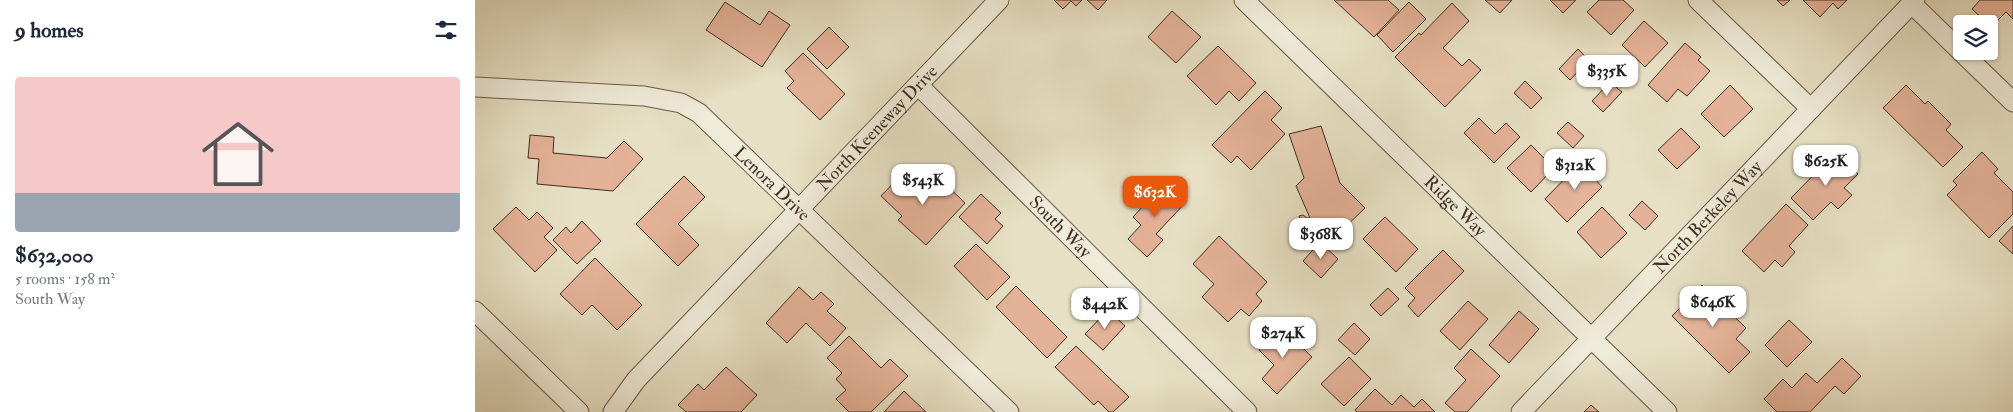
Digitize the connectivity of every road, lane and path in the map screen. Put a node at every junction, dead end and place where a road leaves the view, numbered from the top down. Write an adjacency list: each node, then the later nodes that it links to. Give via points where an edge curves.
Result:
1 (999, 0): 5 (street, North Keeneway Drive)
2 (1244, 0): 11 (street, Ridge Way)
3 (1698, 0): 8 (street)
4 (1913, 2): 7 (street); 8 (street, North Berkeley Way)
5 (918, 85): 9 (street, North Keeneway Drive); 15 (street, South Way)
6 (475, 87): 9 (street, Lenora Drive, via 644,96 681,103 699,113)
7 (2013, 102)
8 (1811, 109): 11 (street, North Berkeley Way)
9 (799, 209): 13 (street, North Keeneway Drive, via 636,380); 14 (street, Lenora Drive)
10 (475, 311): 12 (street)
11 (1592, 338): 16 (street, North Berkeley Way); 17 (street, Ridge Way)
12 (579, 412)
13 (613, 412)
14 (1009, 412)
15 (1247, 412)
16 (1521, 412)
17 (1667, 412)

